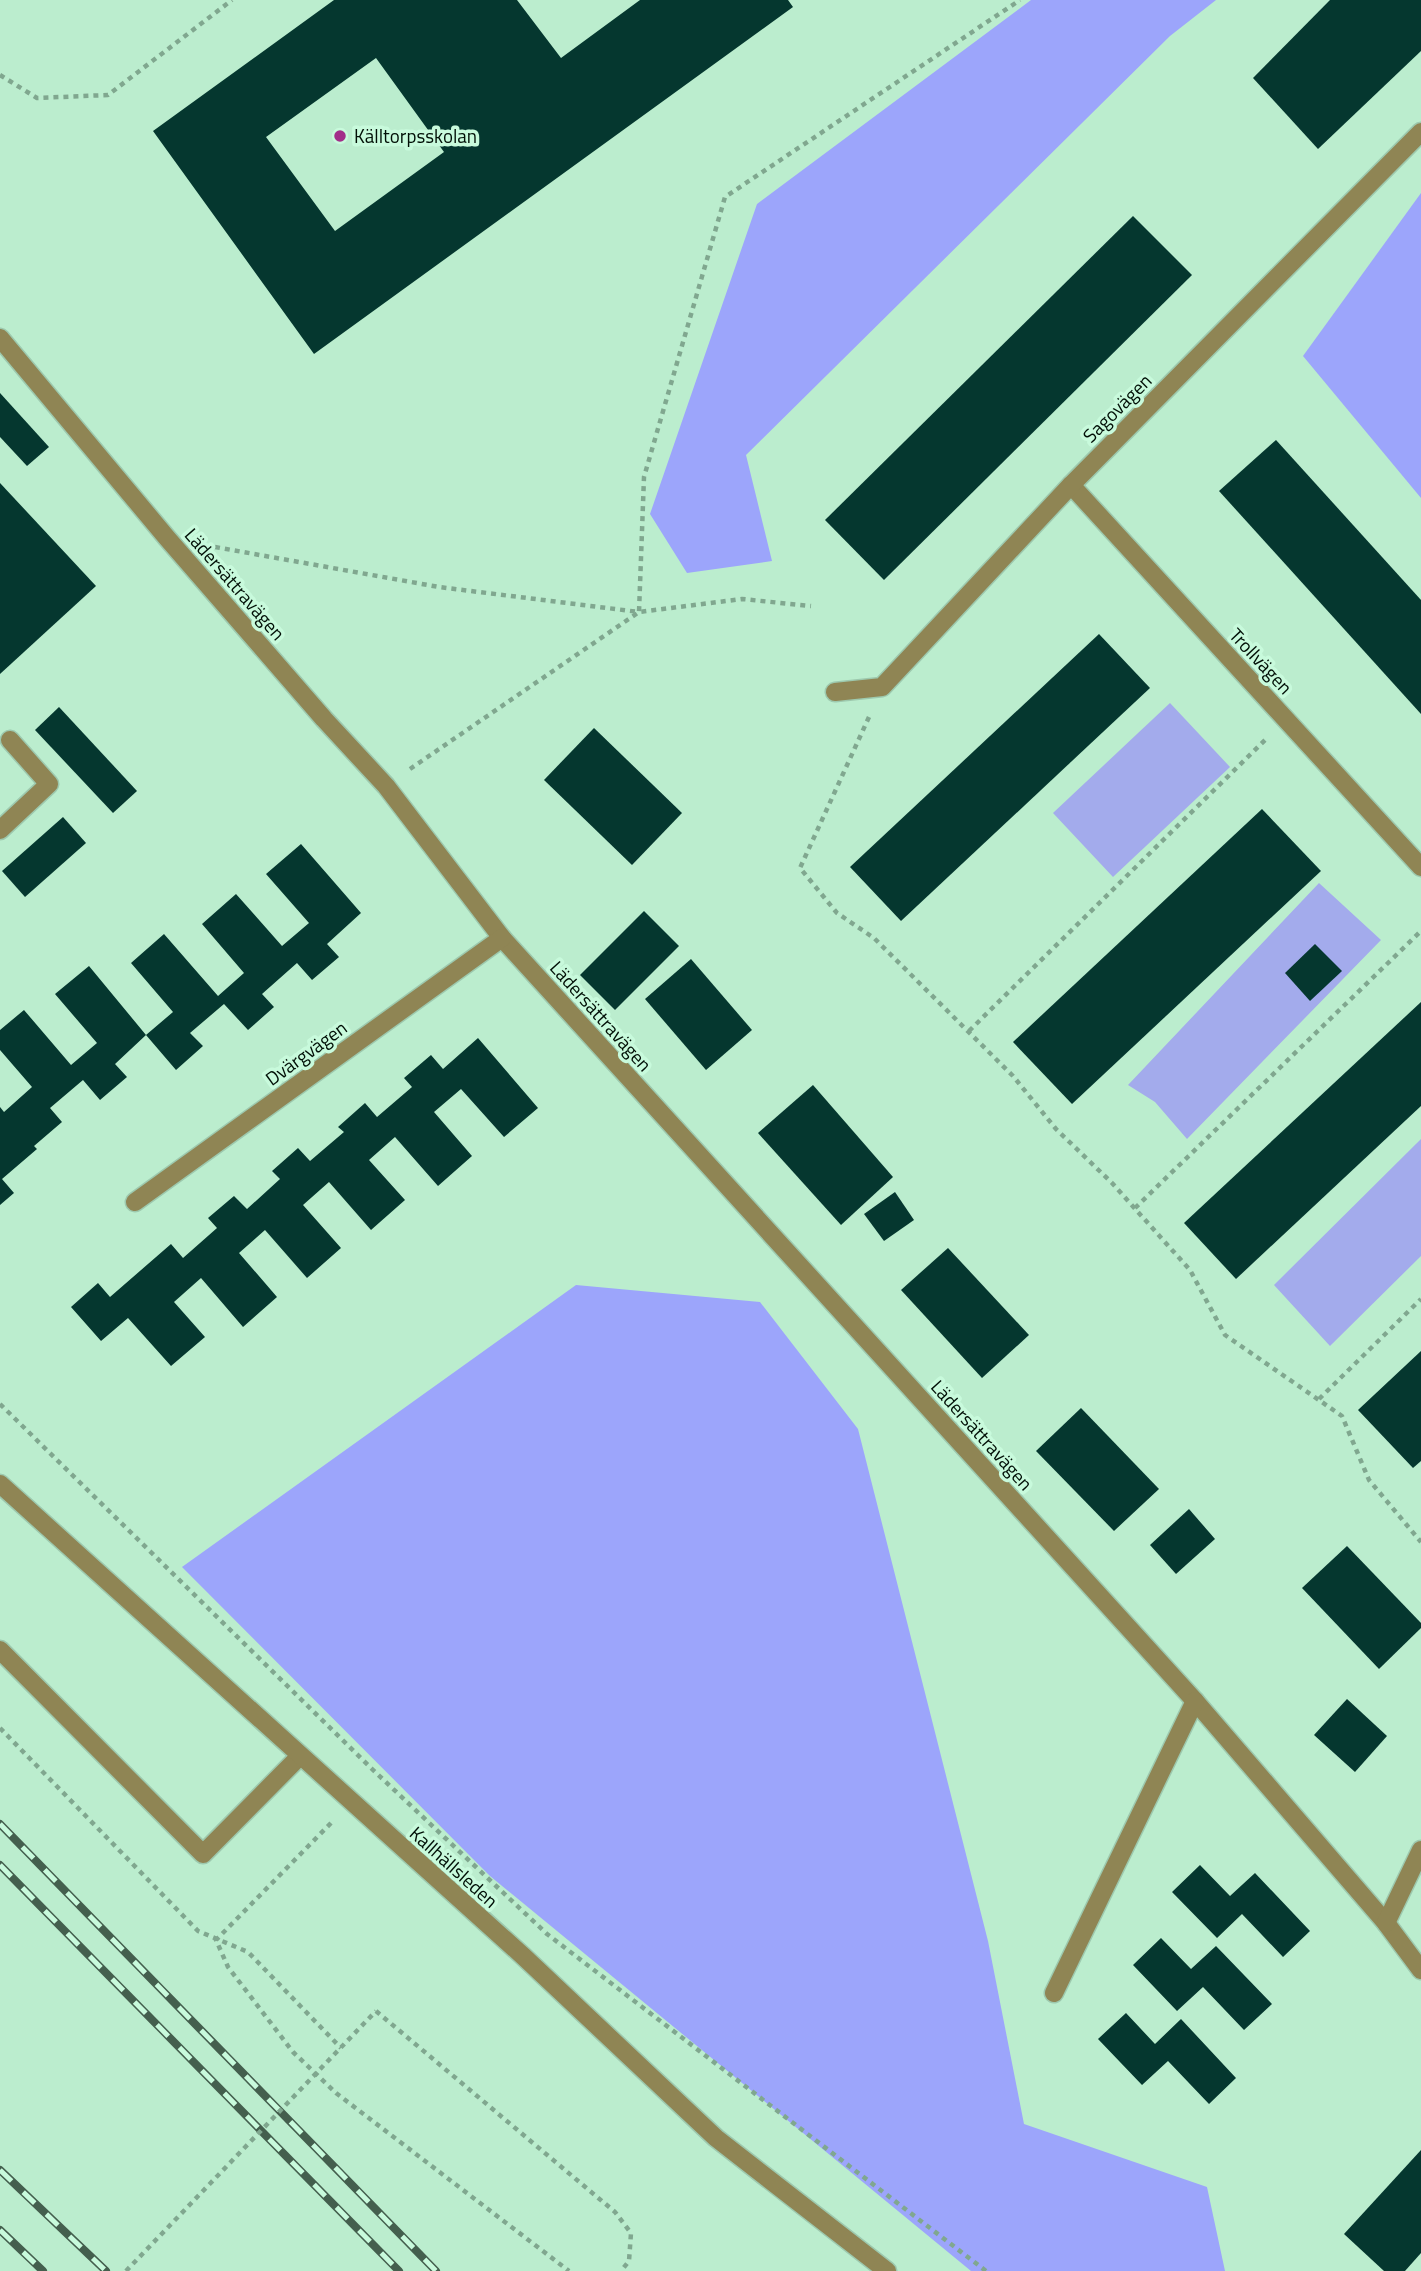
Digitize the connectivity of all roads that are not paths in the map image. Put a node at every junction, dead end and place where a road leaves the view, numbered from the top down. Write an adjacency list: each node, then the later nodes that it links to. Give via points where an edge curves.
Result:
1 (1421, 132): 3 (street, Sagovägen)
2 (0, 338): 8 (street, Lädersättravägen, via 167,538 386,786)
3 (1070, 485): 4 (street, Sagovägen, via 882,687); 7 (street, Trollvägen)
4 (835, 692)
5 (10, 740): 6 (street, via 49,784)
6 (0, 830)
7 (1421, 867)
8 (502, 938): 9 (street, Dvärgvägen); 12 (street, Lädersättravägen)
9 (135, 1202)
10 (0, 1484): 13 (street, Kallhällsleden)
11 (0, 1650): 13 (street, via 203,1854)
12 (1195, 1701): 15 (street, Lädersättravägen); 17 (street)
13 (300, 1756): 18 (street, Kallhällsleden, via 523,1956 716,2138)
14 (1421, 1850): 15 (street)
15 (1386, 1923): 16 (street, Lädersättravägen)
16 (1421, 1970)
17 (1054, 1993)
18 (887, 2271)

